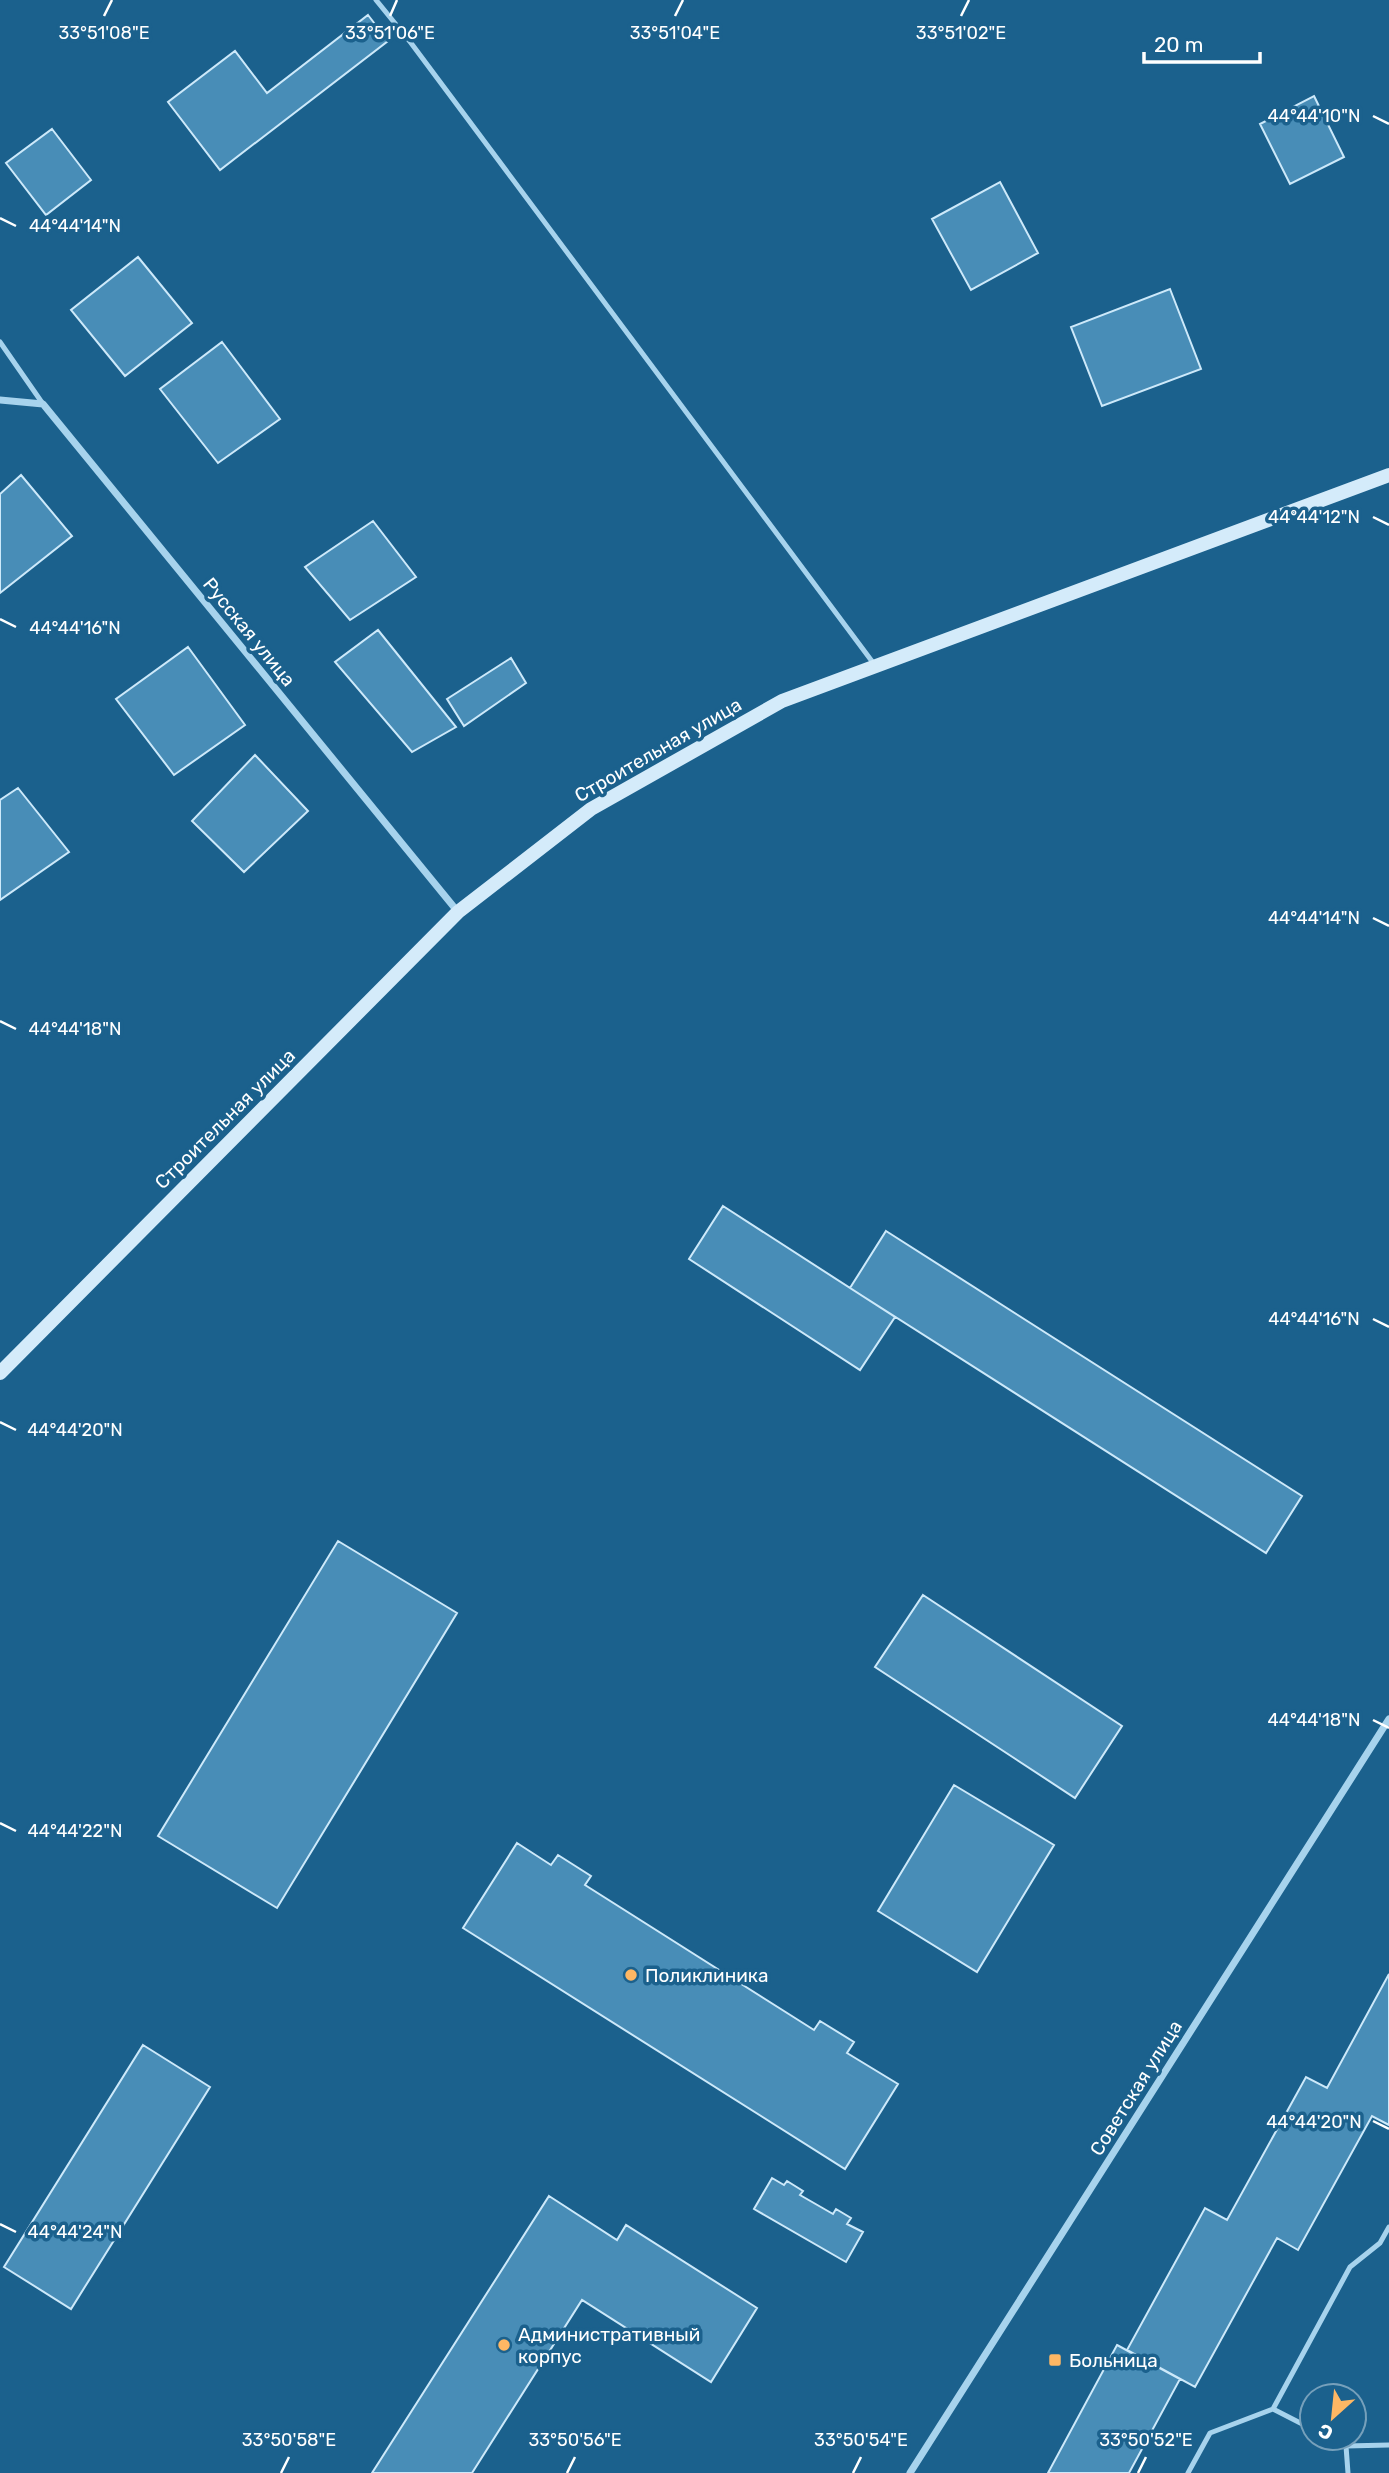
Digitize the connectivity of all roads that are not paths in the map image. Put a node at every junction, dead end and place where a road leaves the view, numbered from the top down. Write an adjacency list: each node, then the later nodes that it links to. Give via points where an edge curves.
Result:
1 (376, 0): 6 (lane)
2 (0, 342): 4 (lane)
3 (0, 400): 4 (street)
4 (43, 404): 7 (street, Русская улица)
5 (1389, 475): 6 (main road, Строительная улица)
6 (876, 666): 7 (main road, Строительная улица, via 782,701 591,809)
7 (458, 912): 8 (main road, Строительная улица)
8 (0, 1373)
9 (1389, 1719): 16 (street, Советская улица)
10 (1389, 2227): 11 (lane, via 1380,2243 1350,2267)
11 (1273, 2409): 12 (lane); 17 (lane, via 1210,2433)
12 (1298, 2422)
13 (1368, 2445): 14 (lane)
14 (1389, 2445)
15 (1346, 2452): 18 (lane)
16 (910, 2473)
17 (1188, 2473)
18 (1348, 2473)

